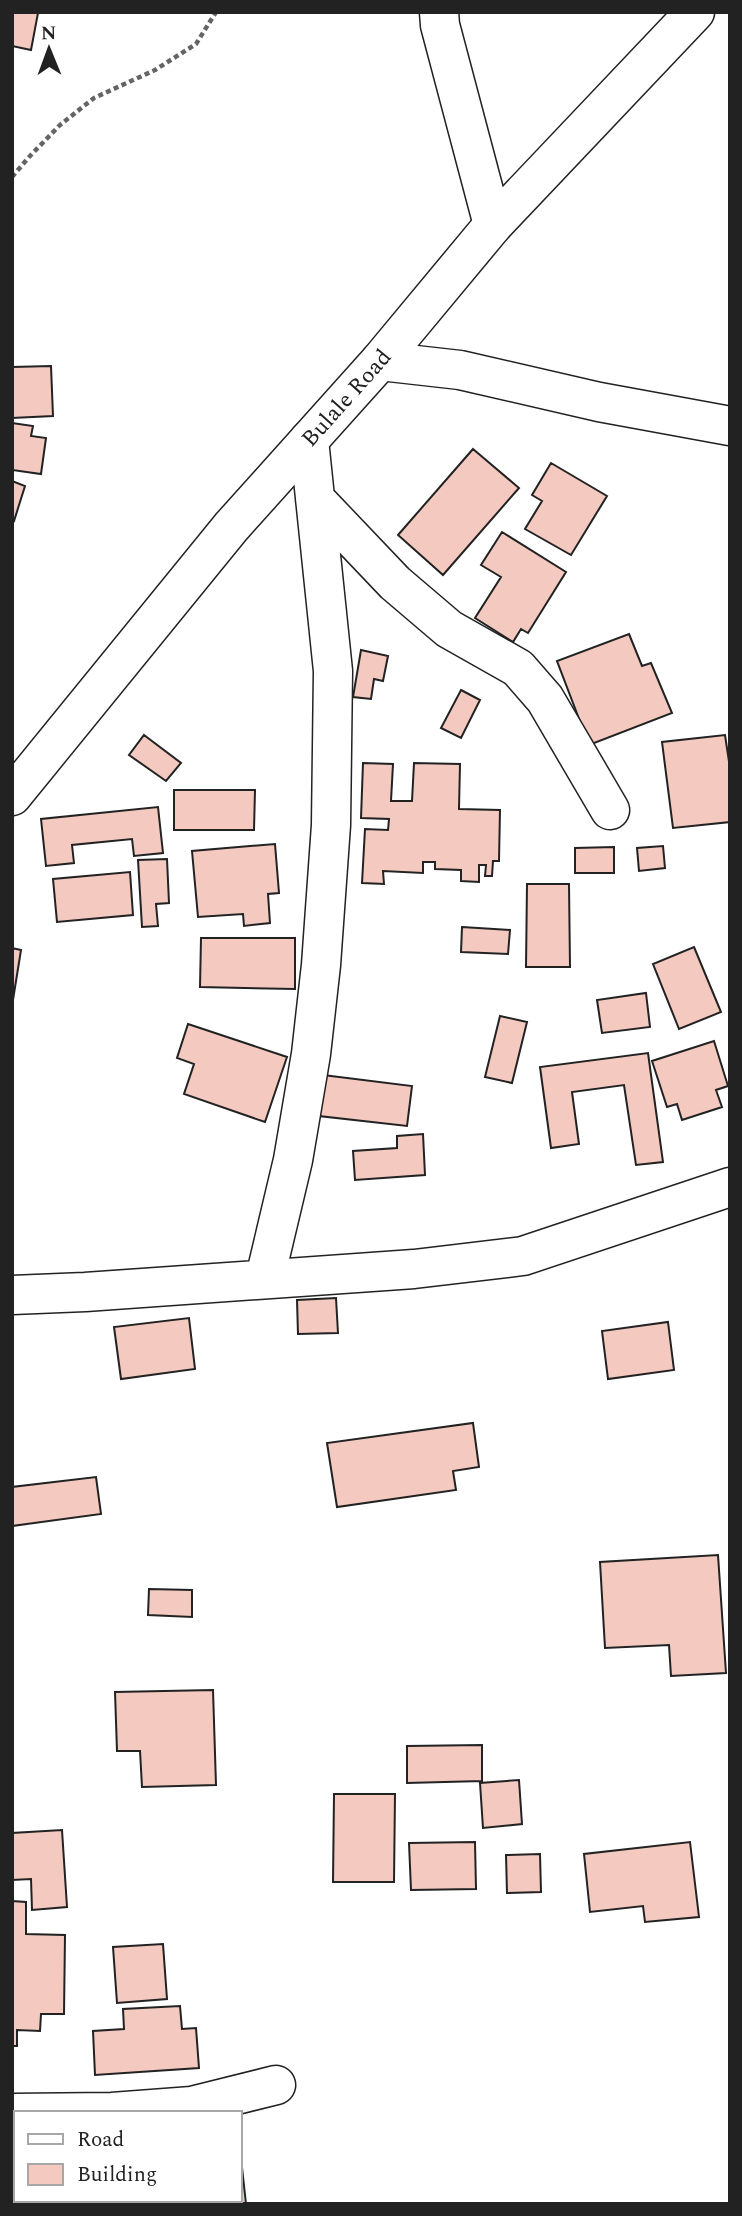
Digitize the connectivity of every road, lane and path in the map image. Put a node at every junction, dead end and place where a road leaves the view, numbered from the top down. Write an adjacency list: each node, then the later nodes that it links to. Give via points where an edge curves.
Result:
1 (216, 12): 4 (path, via 196,44 155,70 94,98 60,125)
2 (439, 12): 5 (street)
3 (695, 12): 5 (street, Bulale Road)
4 (12, 177)
5 (493, 225): 6 (street, Bulale Road)
6 (380, 361): 7 (street, via 460,370); 8 (street, Bulale Road)
7 (730, 426)
8 (309, 440): 9 (street); 10 (street, Bulale Road, via 231,527)
9 (315, 499): 11 (street, via 395,583 449,629 518,668 545,699); 13 (street, via 333,671 331,825 311,1054 293,1160)
10 (12, 796)
11 (610, 810)
12 (730, 1187): 13 (street, via 523,1256 414,1269)
13 (265, 1278): 14 (street)
14 (12, 1295)
15 (276, 2085): 16 (street, via 192,2106)
16 (125, 2111)

